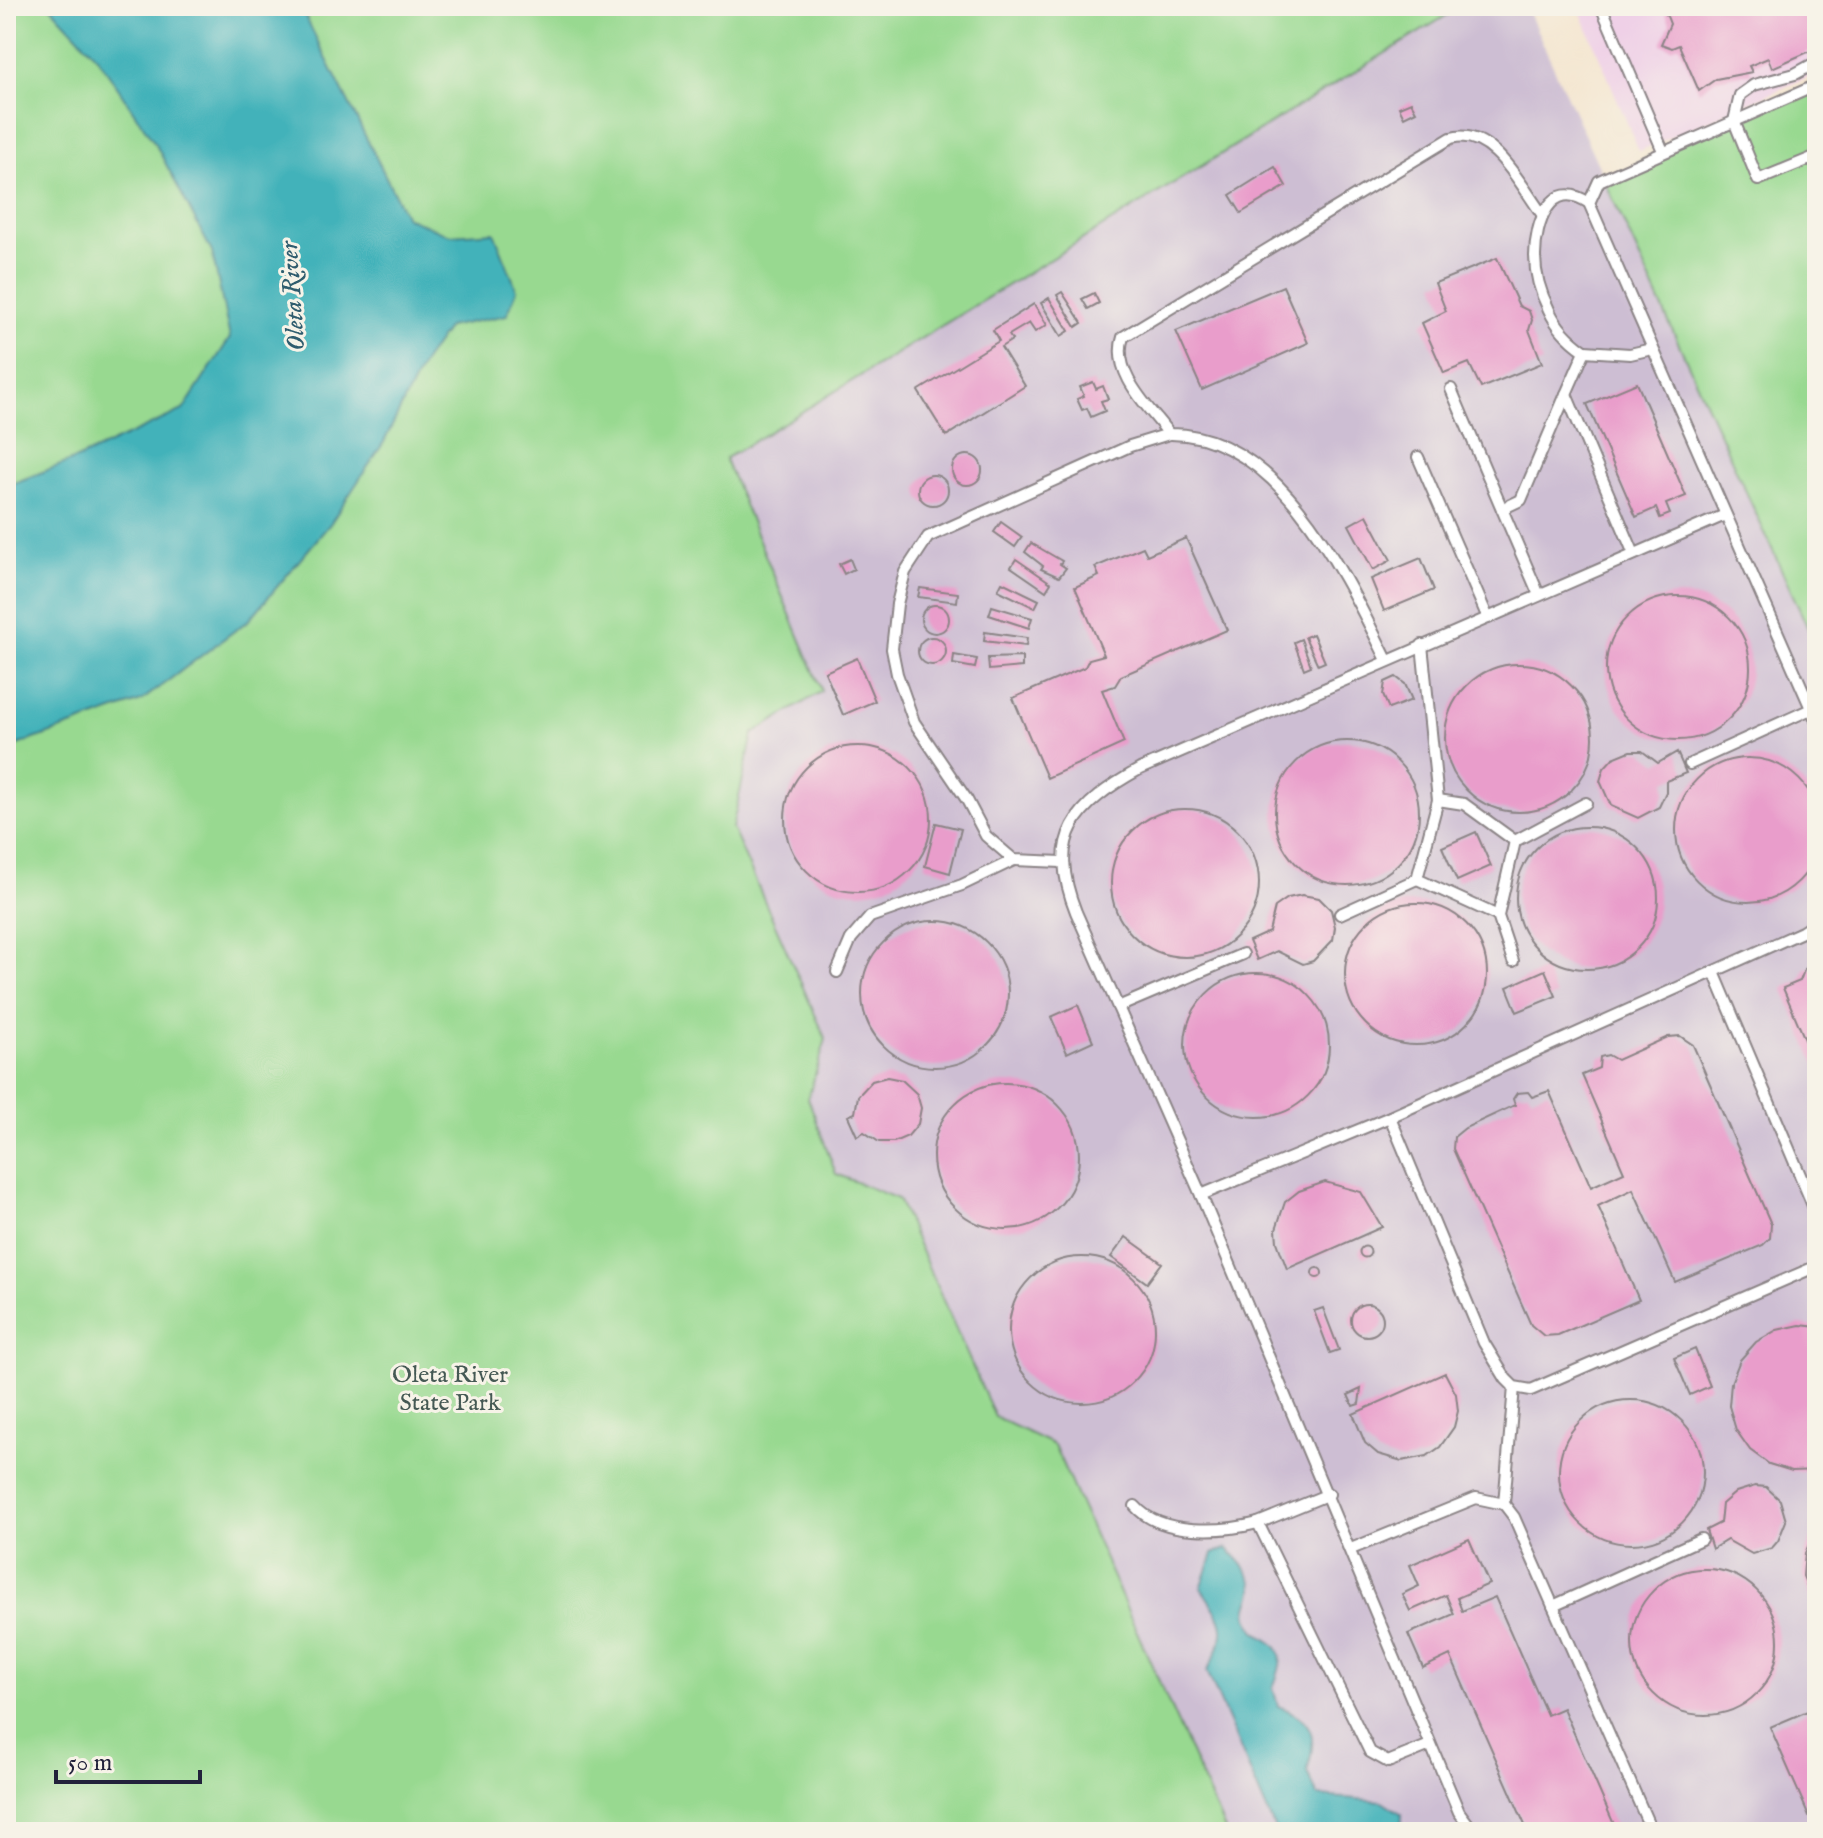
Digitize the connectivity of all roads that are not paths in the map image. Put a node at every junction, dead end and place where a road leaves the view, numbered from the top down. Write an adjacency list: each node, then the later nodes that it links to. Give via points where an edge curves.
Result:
1 (1601, 6): 5 (lane)
2 (1817, 62): 4 (lane, via 1746,88)
3 (1817, 85): 4 (lane)
4 (1734, 121): 5 (lane); 6 (lane, via 1758,180)
5 (1663, 151): 7 (lane, via 1599,181)
6 (1817, 156)
7 (1589, 203): 8 (lane, via 1578,195 1567,196 1549,203); 9 (lane)
8 (1542, 214): 10 (lane, via 1535,255 1539,283 1556,323); 13 (lane, via 1484,142 1462,135 1451,138 1123,337 1124,372)
9 (1652, 349): 10 (lane, via 1630,354); 16 (lane)
10 (1585, 351): 12 (lane)
11 (1451, 389): 15 (lane)
12 (1566, 394): 15 (lane, via 1521,500); 17 (lane)
13 (1169, 434): 21 (lane, via 1190,434 1229,450 1288,497 1328,548); 28 (lane, via 1130,446 928,537 905,572 892,649 914,722 986,836)
14 (1418, 457): 19 (lane)
15 (1502, 509): 18 (lane)
16 (1725, 515): 17 (lane); 22 (lane)
17 (1634, 554): 18 (lane)
18 (1539, 595): 19 (lane)
19 (1488, 618): 20 (lane)
20 (1422, 645): 21 (lane); 25 (lane)
21 (1387, 660): 29 (lane, via 1106,788 1084,804 1068,831)
22 (1811, 709): 23 (lane); 24 (lane)
23 (1817, 722)
24 (1690, 764)
25 (1438, 800): 27 (lane, via 1464,804); 30 (lane)
26 (1586, 803): 27 (lane)
27 (1515, 841): 32 (lane)
28 (1014, 860): 29 (lane); 36 (lane, via 962,885 870,917 851,939)
29 (1062, 862): 38 (lane, via 1066,887)
30 (1417, 879): 31 (lane); 32 (lane)
31 (1340, 914)
32 (1498, 916): 35 (lane)
33 (1817, 922): 37 (lane)
34 (1243, 954): 38 (lane)
35 (1513, 961)
36 (837, 972)
37 (1714, 972): 39 (lane); 41 (lane)
38 (1118, 1007): 40 (lane)
39 (1390, 1117): 40 (lane); 43 (lane, via 1484,1343)
40 (1201, 1195): 44 (lane)
41 (1817, 1215)
42 (1817, 1266): 43 (lane, via 1531,1390)
43 (1514, 1387): 45 (lane)
44 (1329, 1494): 47 (lane); 49 (lane)
45 (1504, 1504): 49 (lane, via 1476,1498); 50 (lane)
46 (1135, 1506): 47 (lane, via 1178,1526 1235,1529)
47 (1258, 1523): 51 (lane, via 1370,1752 1388,1762)
48 (1701, 1539): 50 (lane)
49 (1351, 1549): 51 (lane)
50 (1553, 1606): 53 (lane)
51 (1430, 1745): 52 (lane, via 1459,1812)
52 (1474, 1832)
53 (1652, 1832)

